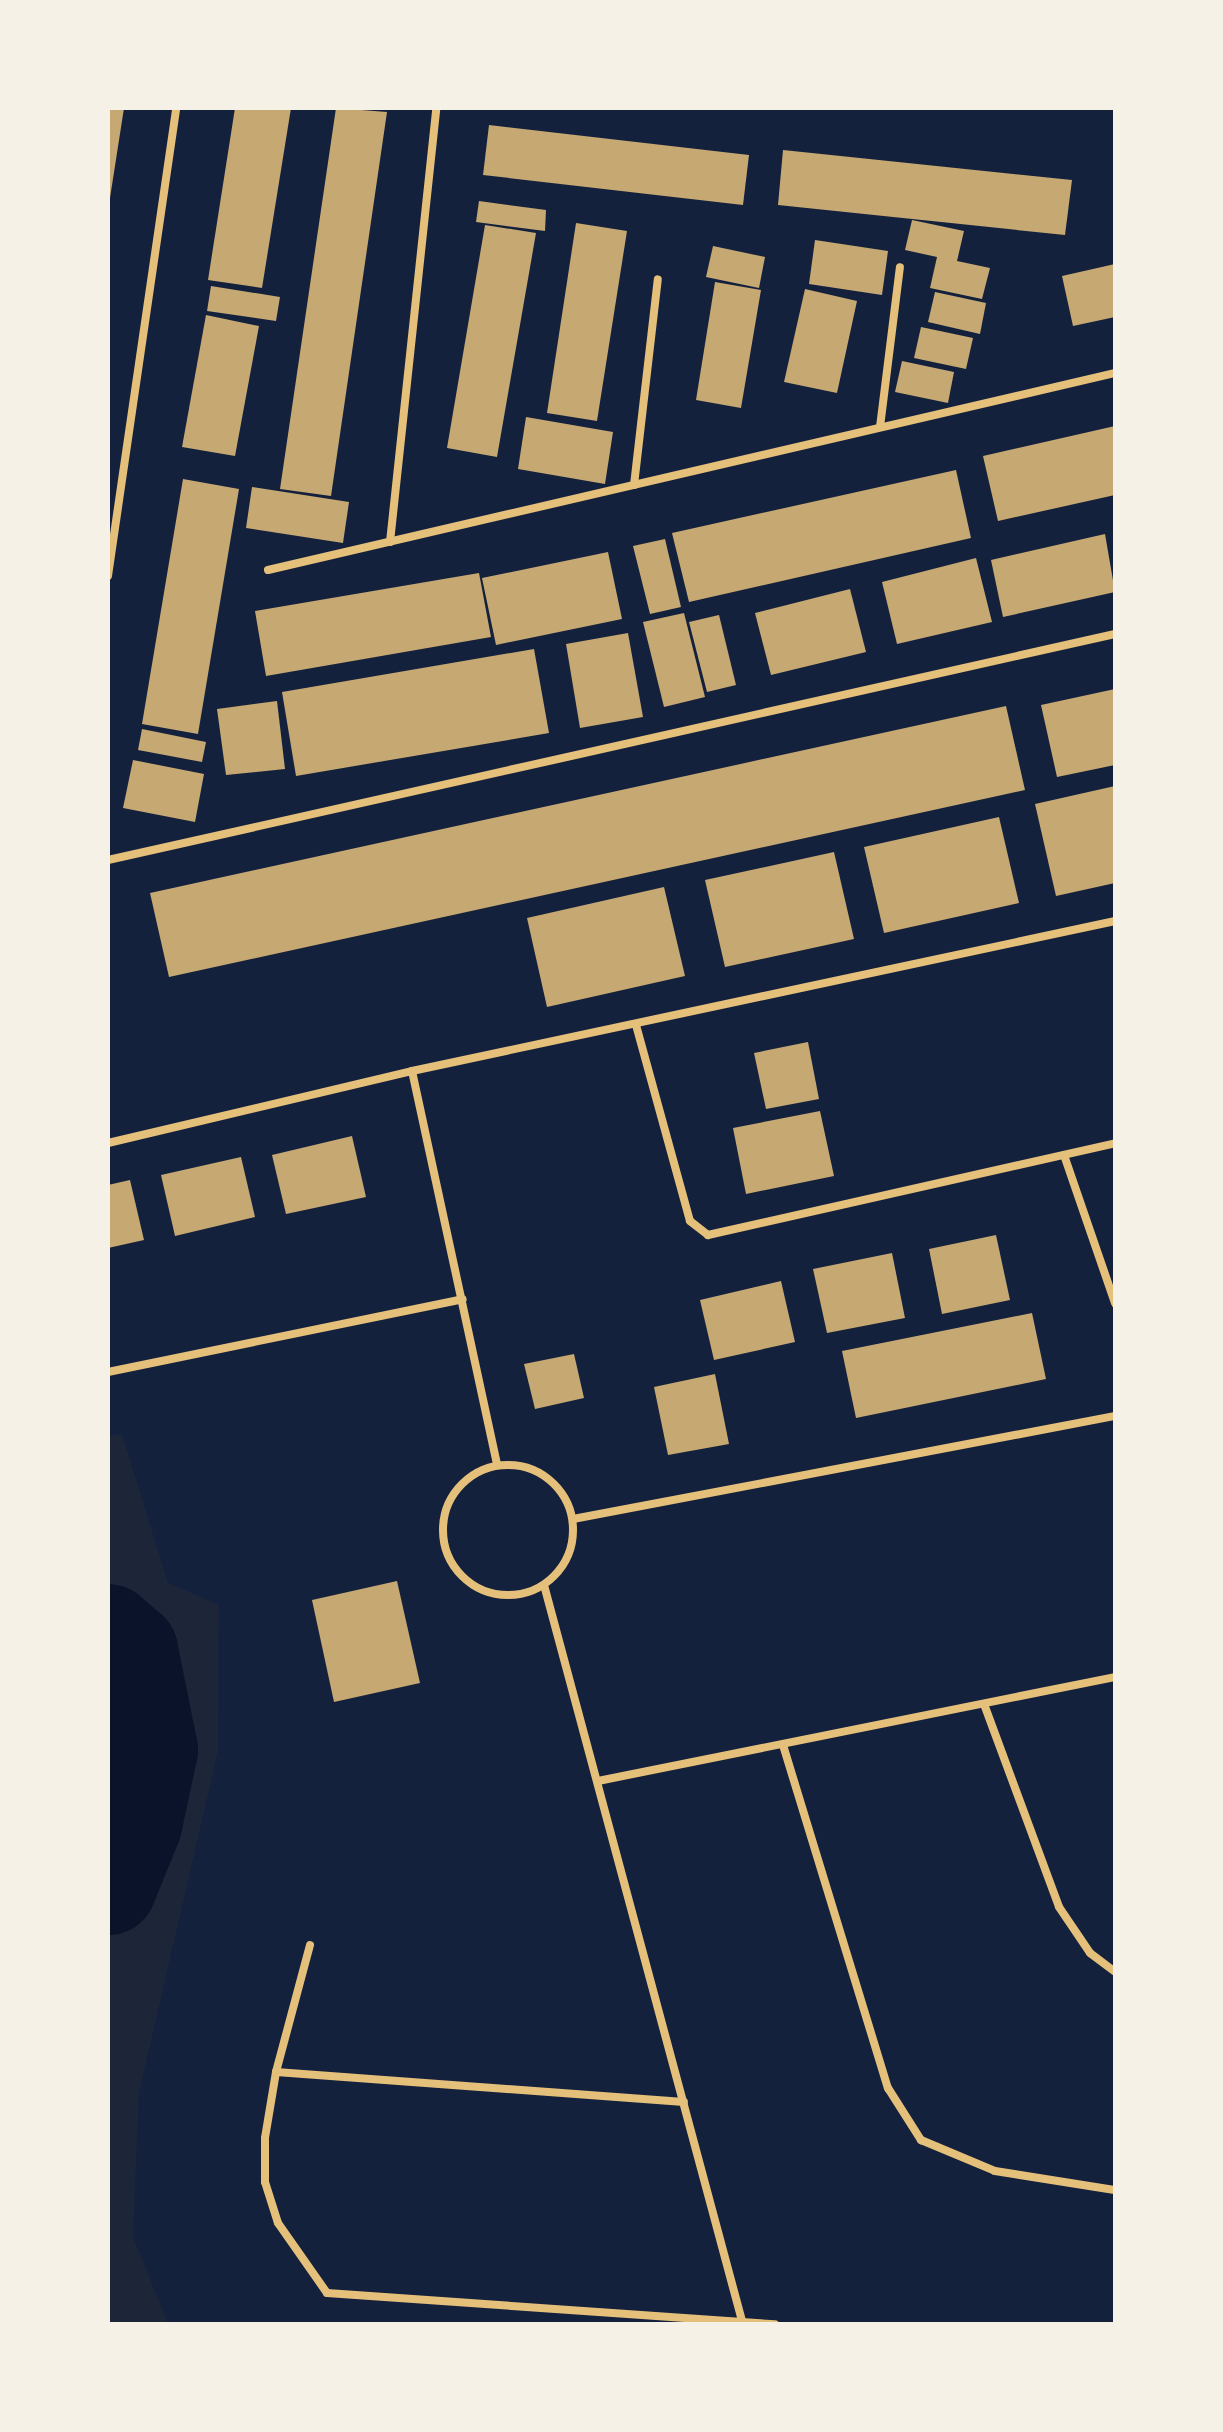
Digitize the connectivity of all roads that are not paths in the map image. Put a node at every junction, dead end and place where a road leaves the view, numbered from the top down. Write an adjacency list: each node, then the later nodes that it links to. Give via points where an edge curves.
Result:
1 (176, 108): 10 (street)
2 (436, 108): 8 (street)
3 (900, 267): 6 (street)
4 (658, 279): 7 (street)
5 (1115, 373): 6 (street)
6 (880, 427): 7 (street)
7 (634, 485): 8 (street)
8 (390, 542): 9 (street)
9 (268, 570)
10 (108, 576)
11 (1115, 634): 12 (street)
12 (108, 860)
13 (1115, 921): 14 (street)
14 (636, 1025): 15 (street); 18 (street, via 690,1221 708,1235)
15 (412, 1071): 16 (street); 19 (street)
16 (108, 1143)
17 (1115, 1143): 18 (street)
18 (1064, 1155): 20 (street)
19 (463, 1299): 21 (street); 23 (street)
20 (1115, 1303)
21 (108, 1372)
22 (1115, 1416): 24 (street)
23 (497, 1465): 24 (street, via 537,1471 554,1484); 25 (street, via 473,1474 454,1492 444,1515 443,1541 453,1565 471,1584 495,1594 521,1594)
24 (573, 1519): 25 (street, via 568,1556)
25 (544, 1585): 29 (street)
26 (1115, 1677): 27 (street)
27 (984, 1704): 28 (street); 31 (street, via 1059,1907 1090,1953)
28 (783, 1745): 29 (street); 34 (street, via 888,2088 921,2140 995,2171)
29 (598, 1781): 33 (street)
30 (310, 1945): 32 (street)
31 (1115, 1972)
32 (276, 2072): 33 (street); 35 (street, via 265,2138 265,2182 278,2223 327,2293)
33 (684, 2102): 35 (street)
34 (1115, 2190)
35 (742, 2321): 36 (street)
36 (775, 2324)

